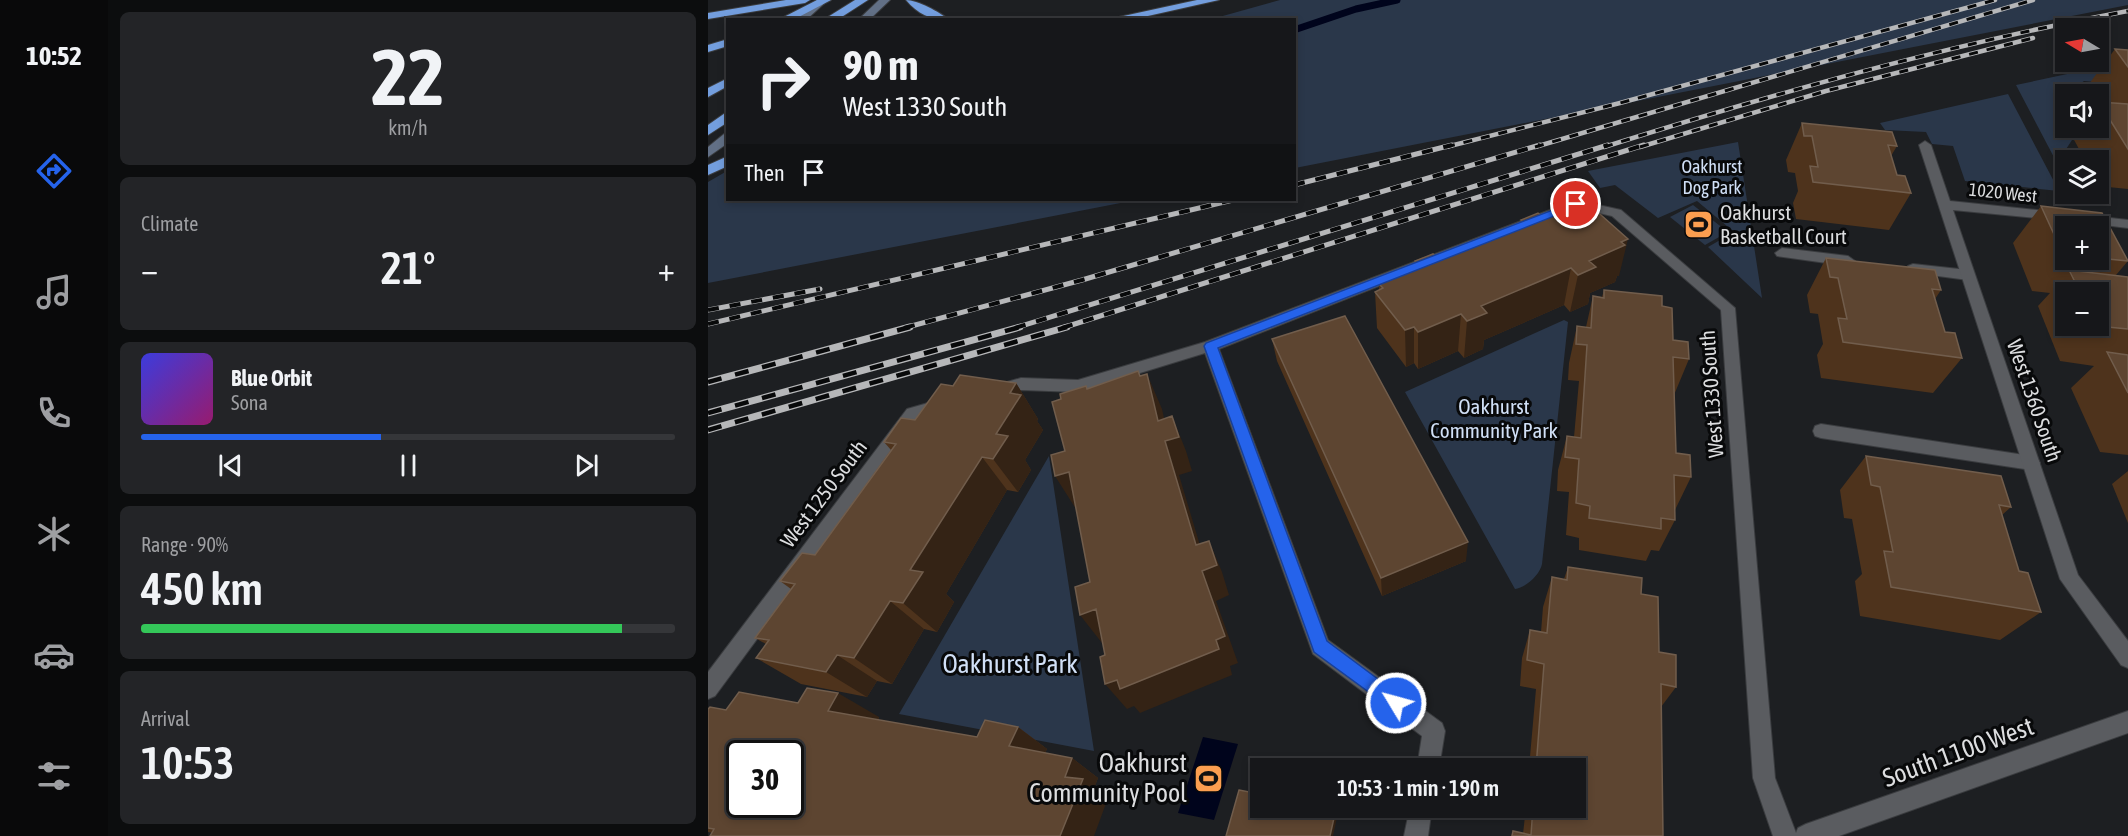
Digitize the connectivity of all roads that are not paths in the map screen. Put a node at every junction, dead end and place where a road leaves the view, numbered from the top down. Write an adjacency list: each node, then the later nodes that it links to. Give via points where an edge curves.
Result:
1 (805, 0): 8 (highway)
2 (863, 0): 7 (highway)
3 (885, 0): 11 (main road)
4 (823, 1): 9 (highway); 10 (main road)
5 (1211, 1): 13 (highway); 14 (highway)
6 (913, 2): 12 (highway)
7 (840, 14)
8 (708, 16)
9 (787, 18)
10 (802, 18)
11 (865, 18)
12 (939, 18)
13 (1121, 18)
14 (1162, 18)
15 (726, 43): 16 (highway)
16 (708, 50)
17 (726, 81): 18 (highway)
18 (708, 93)
19 (726, 117): 20 (highway)
20 (708, 131)
21 (726, 139): 23 (main road)
22 (1925, 145): 26 (street, West 1360 South)
23 (708, 153)
24 (726, 161): 25 (highway)
25 (708, 171)
26 (1945, 205): 27 (street, 1020 West); 31 (street, West 1360 South)
27 (2128, 224)
28 (1782, 253): 29 (street)
29 (1864, 263)
30 (1899, 267): 31 (street)
31 (1968, 275): 36 (street, West 1360 South)
32 (1210, 346): 33 (street, West 1330 South, via 1078,386 1022,384); 40 (street, via 1320,647 1434,731); 43 (street, West 1330 South, via 1576,204 1616,213 1719,300 1728,308 1764,778)
33 (978, 396)
34 (956, 402): 38 (street, West 1250 South, via 912,414)
35 (1821, 431): 36 (street)
36 (2031, 464): 37 (street, West 1360 South, via 2070,579)
37 (2128, 658)
38 (708, 689)
39 (2128, 722): 44 (street, South 1100 West)
40 (1430, 758)
41 (1419, 818): 42 (street)
42 (1416, 836)
43 (1785, 836)
44 (1806, 836)

